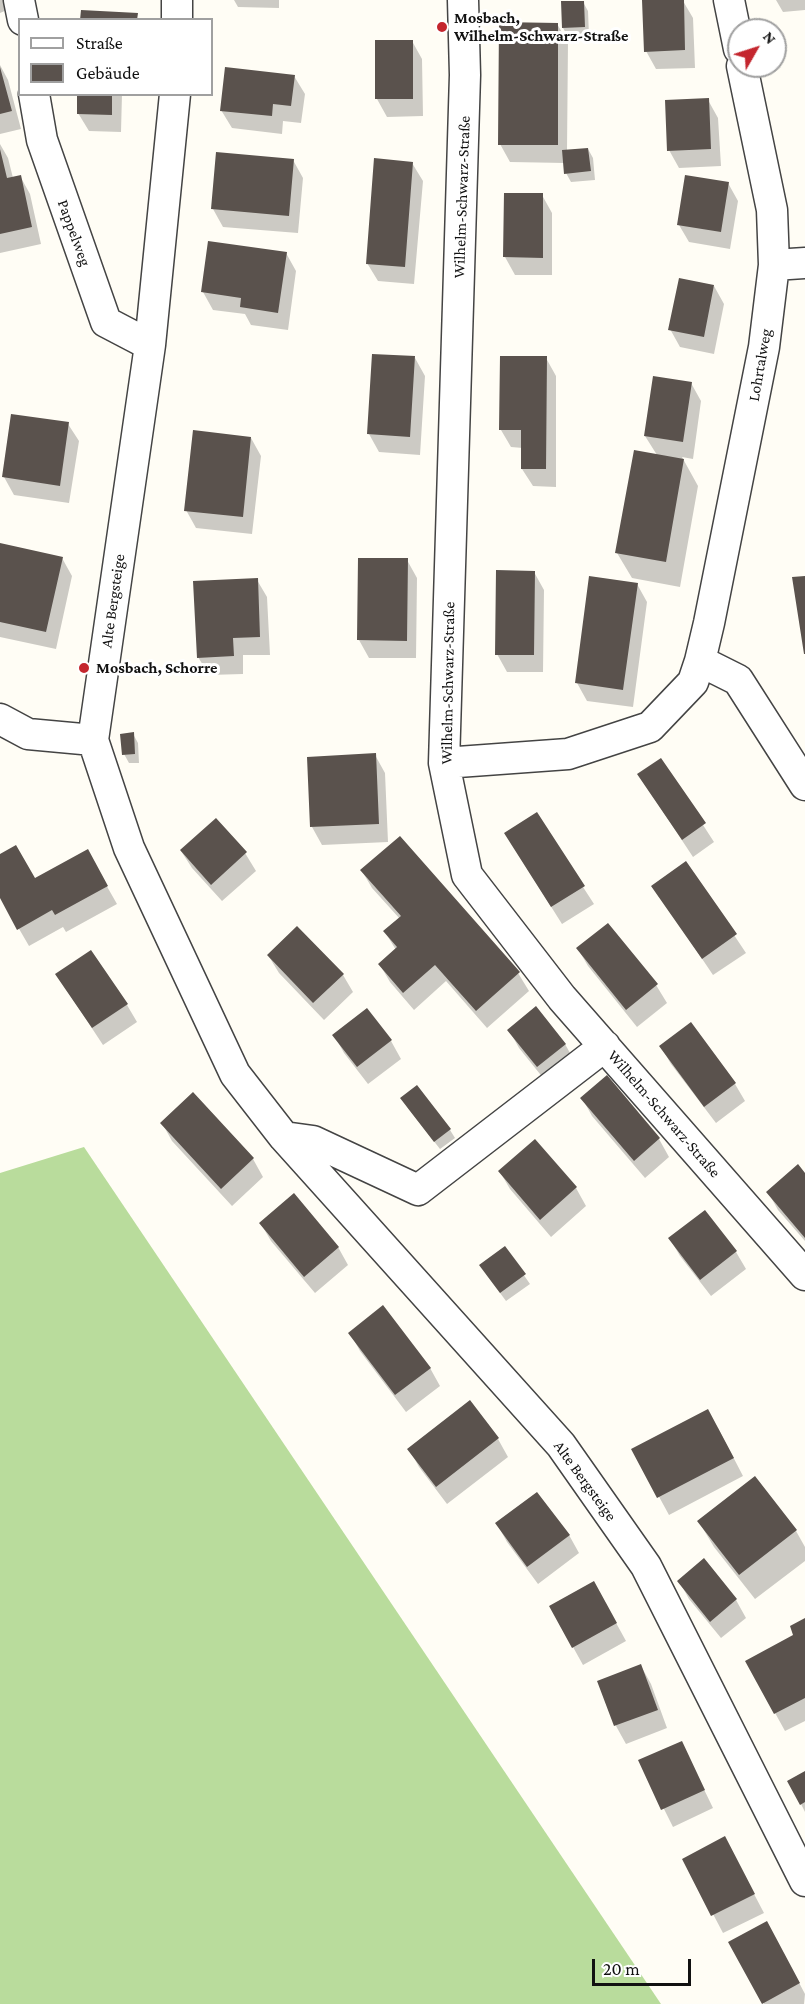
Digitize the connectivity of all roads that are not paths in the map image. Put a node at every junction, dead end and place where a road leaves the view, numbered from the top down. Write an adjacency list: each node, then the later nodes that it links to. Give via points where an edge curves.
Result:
1 (20, 0): 5 (street)
2 (177, 0): 6 (street)
3 (463, 0): 17 (street, Wilhelm-Schwarz-Straße, via 465,75)
4 (729, 0): 7 (street)
5 (22, 18)
6 (177, 18)
7 (733, 18)
8 (744, 78): 12 (street, Lohrtalweg, via 772,210)
9 (34, 96): 13 (street, Pappelweg, via 42,140 106,322)
10 (175, 96): 13 (street, Alte Bergsteige)
11 (805, 263): 12 (street)
12 (774, 265): 14 (street, Lohrtalweg, via 764,347)
13 (150, 345): 16 (street, Alte Bergsteige)
14 (700, 662): 17 (street, Lohrtalweg, via 693,682 650,727 568,754); 18 (street, via 738,680)
15 (0, 719): 16 (street, via 28,734)
16 (93, 740): 20 (street, Alte Bergsteige, via 129,848 235,1074)
17 (444, 763): 19 (street, Wilhelm-Schwarz-Straße, via 467,875)
18 (805, 785)
19 (605, 1047): 20 (street, via 417,1190 313,1141); 21 (street, Wilhelm-Schwarz-Straße)
20 (284, 1137): 22 (street, Alte Bergsteige, via 561,1445 646,1566)
21 (805, 1275)
22 (805, 1881)

